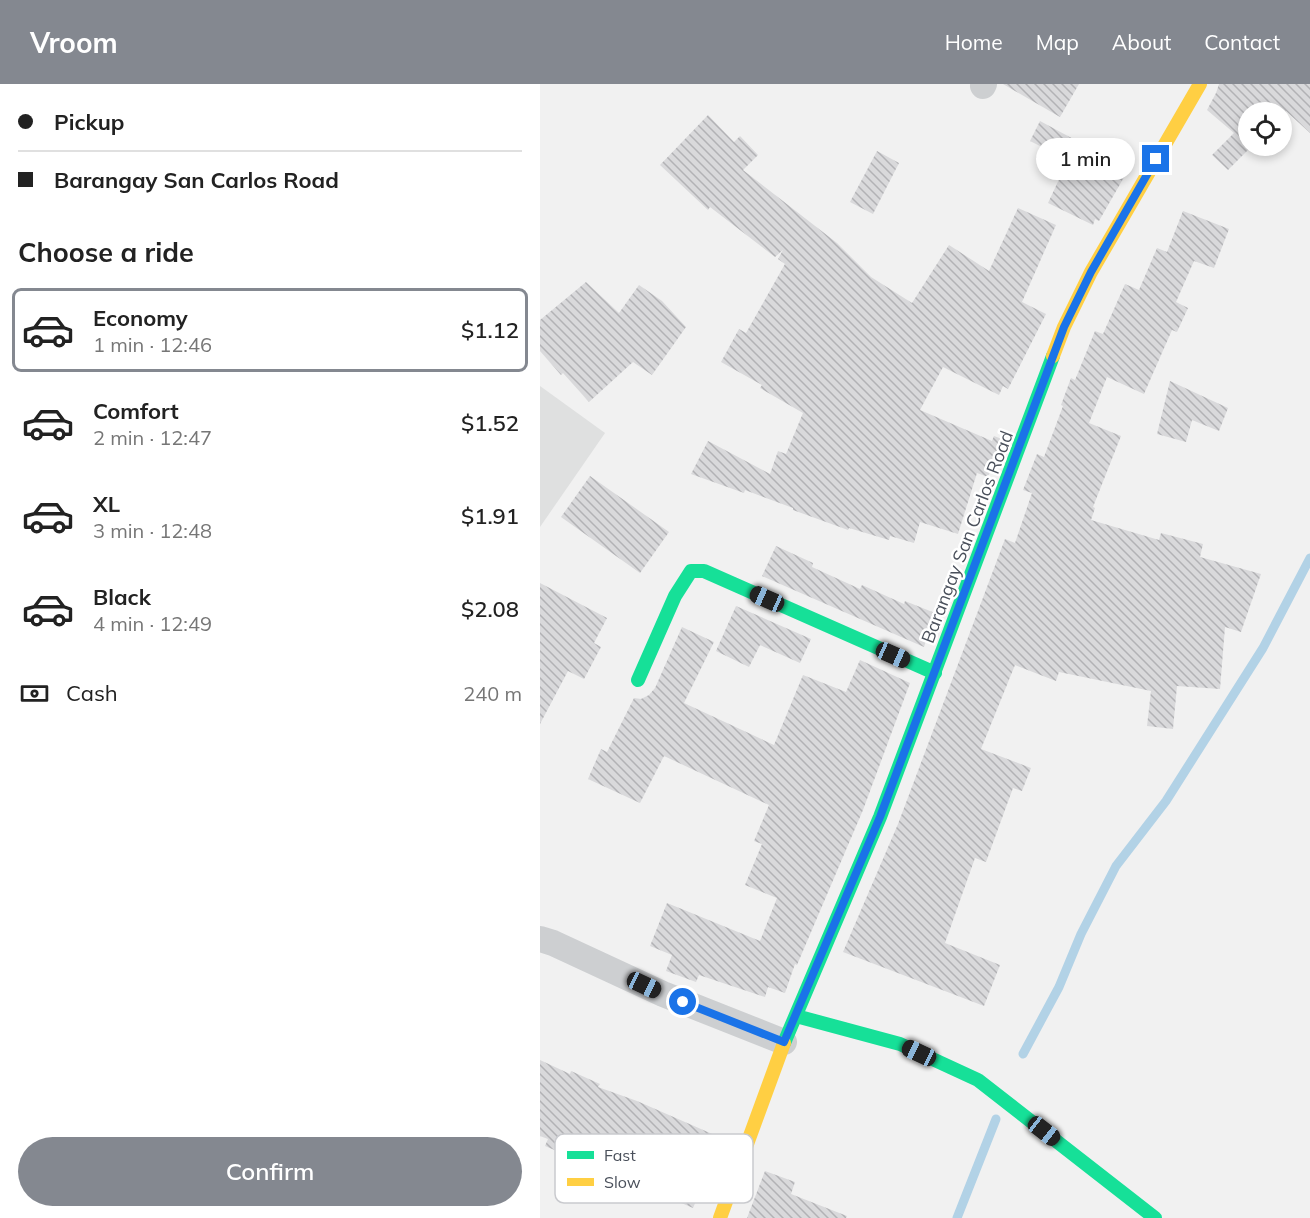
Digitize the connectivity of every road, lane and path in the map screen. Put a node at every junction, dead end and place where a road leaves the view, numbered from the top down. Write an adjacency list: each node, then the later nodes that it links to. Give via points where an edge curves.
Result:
1 (1200, 84): 2 (street, Barangay San Carlos Road, via 1091,272 1064,327)
2 (935, 673): 3 (street, via 704,571 691,571 675,596); 5 (street, Barangay San Carlos Road, via 880,817)
3 (638, 680)
4 (540, 939): 6 (street)
5 (796, 1016): 6 (street, Barangay San Carlos Road); 10 (street, via 900,1044 978,1080)
6 (784, 1042): 7 (street, Barangay San Carlos Road)
7 (751, 1134)
8 (725, 1203): 9 (street, Barangay San Carlos Road)
9 (720, 1218)
10 (1155, 1218)

